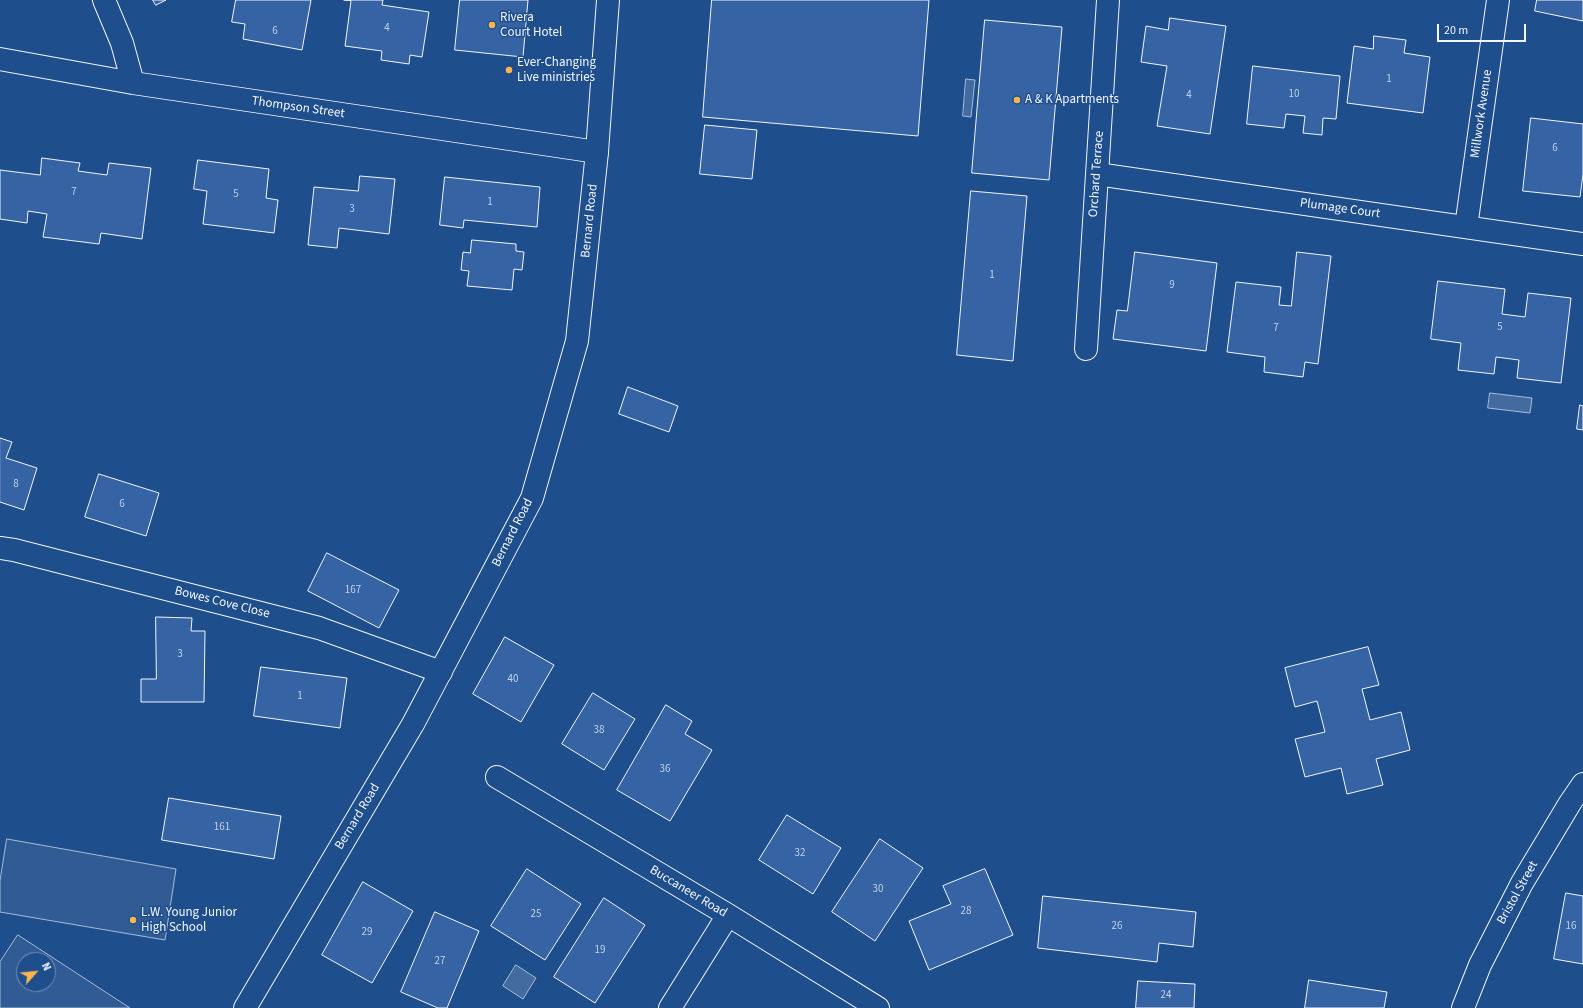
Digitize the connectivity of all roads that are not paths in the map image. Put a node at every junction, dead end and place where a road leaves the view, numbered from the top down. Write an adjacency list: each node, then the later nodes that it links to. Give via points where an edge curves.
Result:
1 (104, 0): 6 (street, via 122,43)
2 (608, 0): 7 (street, Bernard Road)
3 (1108, 0): 8 (street, Orchard Terrace)
4 (1498, 0): 9 (street, Millwork Avenue)
5 (0, 59): 6 (street, Thompson Street)
6 (133, 83): 7 (street, Thompson Street)
7 (597, 152): 13 (street, Bernard Road, via 577,341 532,498)
8 (1097, 174): 9 (street, Plumage Court); 11 (street, Orchard Terrace)
9 (1466, 227): 10 (street, Plumage Court)
10 (1583, 244)
11 (1086, 349)
12 (0, 548): 13 (street, Bowes Cove Close, via 319,628)
13 (441, 672): 17 (street, Bernard Road, via 413,724)
14 (497, 777): 16 (street, Buccaneer Road)
15 (1583, 784): 20 (street, Bristol Street, via 1522,883 1480,965)
16 (728, 915): 18 (street); 19 (street, Buccaneer Road)
17 (245, 1008)
18 (670, 1008)
19 (878, 1008)
20 (1463, 1008)

